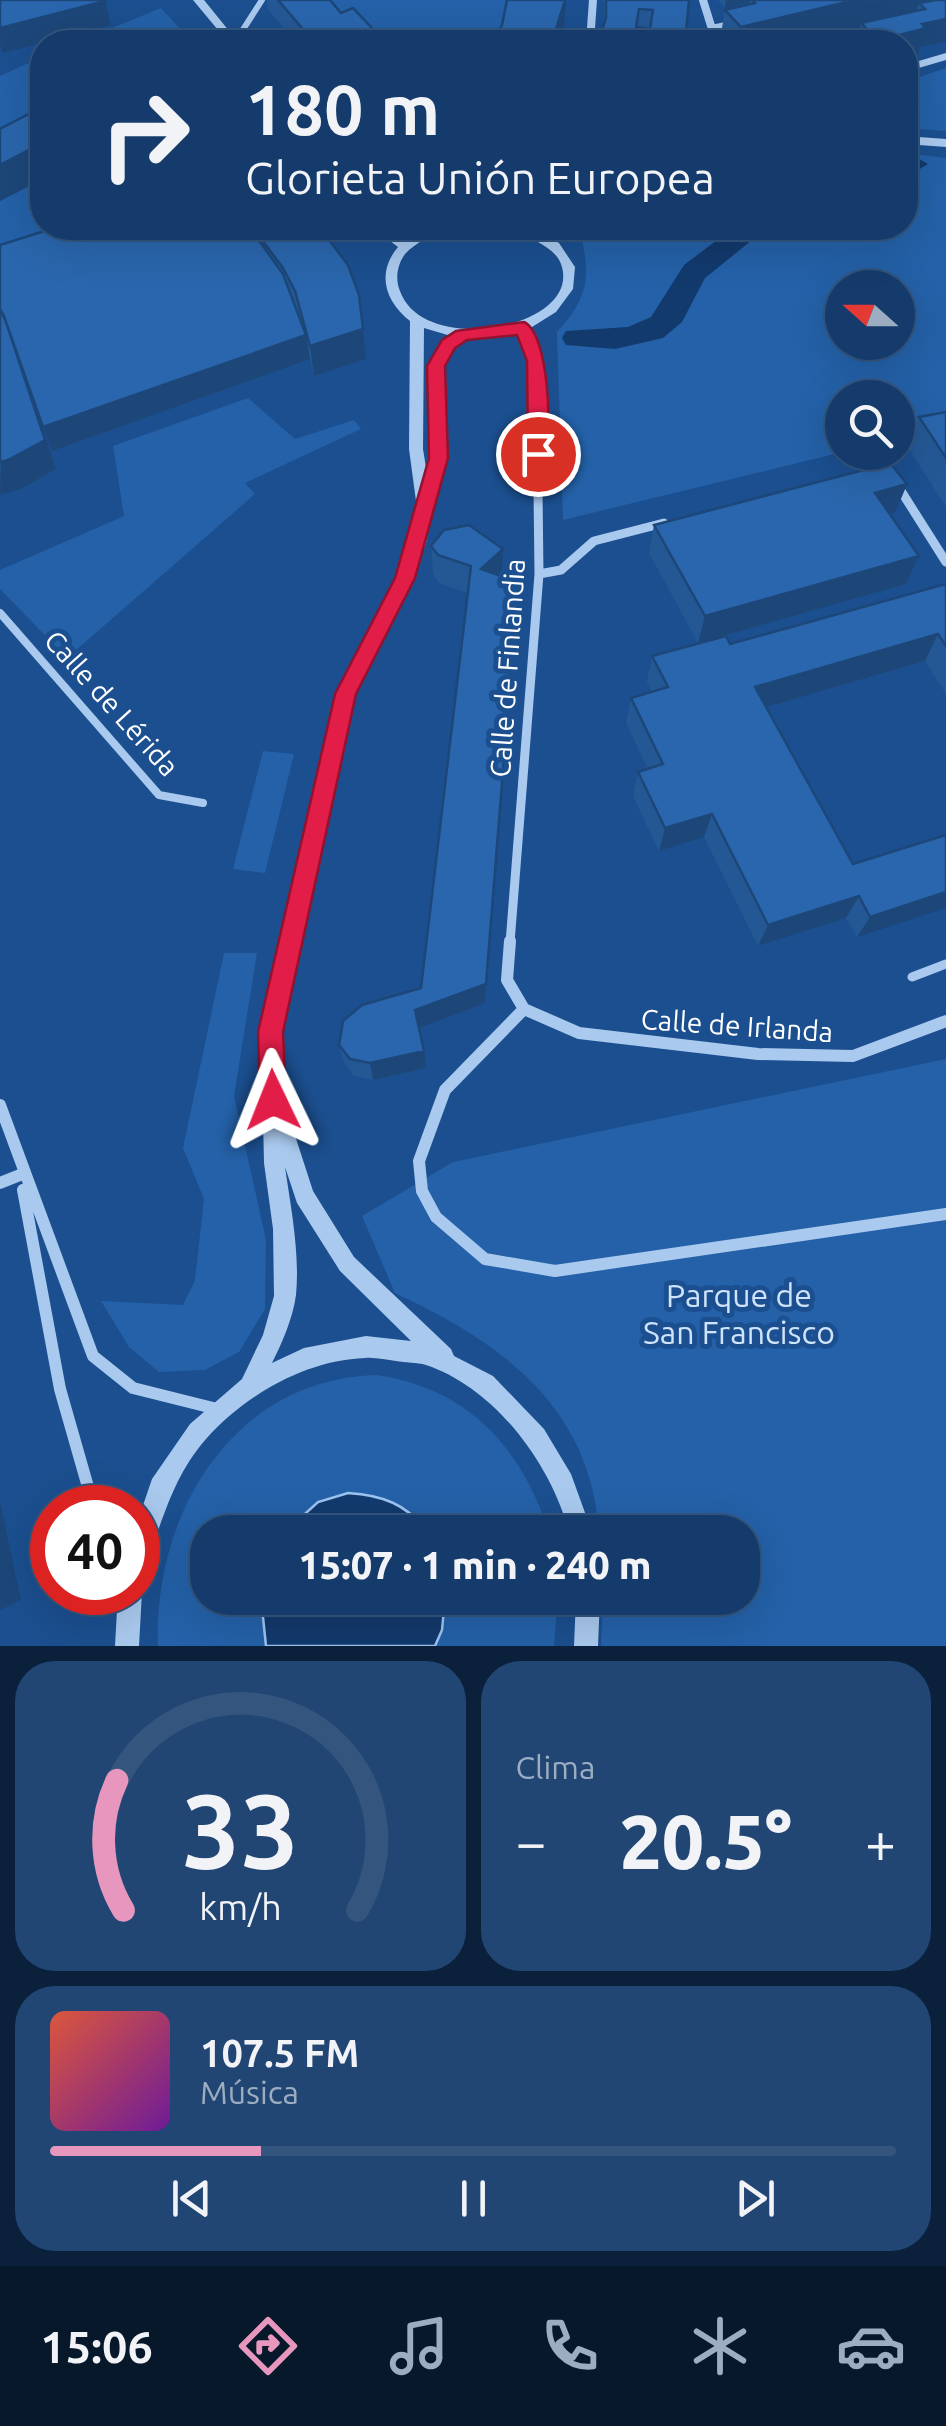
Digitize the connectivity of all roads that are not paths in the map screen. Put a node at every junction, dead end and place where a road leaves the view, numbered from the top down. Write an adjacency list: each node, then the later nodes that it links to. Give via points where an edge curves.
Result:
1 (198, 0): 6 (street)
2 (262, 0): 7 (street)
3 (594, 0): 8 (street)
4 (703, 0): 9 (street)
5 (748, 21): 9 (street)
6 (221, 30)
7 (242, 30)
8 (591, 30)
9 (712, 30)
10 (946, 56): 11 (street)
11 (918, 65)
12 (918, 141): 13 (street)
13 (946, 143)
14 (396, 240): 17 (street)
15 (416, 240): 17 (street)
16 (553, 240): 19 (street, via 568,270 568,288 560,304)
17 (405, 246): 18 (street, via 390,276 402,306)
18 (417, 320): 20 (street); 22 (street, via 416,449)
19 (524, 328): 20 (street); 25 (street, Calle de Finlandia, via 536,361)
20 (462, 335): 22 (street, via 436,366 438,458)
21 (888, 470): 24 (street)
22 (424, 511): 32 (street, via 405,578 346,694 271,1032)
23 (670, 522): 25 (street, via 594,541 561,570)
24 (946, 562)
25 (539, 574): 30 (street, Calle de Finlandia, via 507,945 507,980)
26 (0, 613): 27 (street, Calle de Lérida, via 159,794)
27 (203, 803)
28 (946, 964): 29 (lane)
29 (912, 978)
30 (524, 1009): 31 (street, Calle de Irlanda, via 579,1033 758,1054 853,1056); 36 (street, via 445,1090 419,1161 422,1191 436,1217 485,1258 554,1271)
31 (946, 1021)
32 (273, 1100): 37 (street, via 304,1196 347,1264); 38 (street, via 284,1296)
33 (0, 1105): 34 (street)
34 (20, 1175): 35 (street); 39 (street, via 64,1270 93,1356 157,1398); 40 (street, via 60,1390)
35 (0, 1184)
36 (946, 1214)
37 (447, 1361): 38 (street, via 398,1347 348,1346 298,1358); 42 (street, via 524,1419 555,1464)
38 (252, 1382): 39 (street)
39 (216, 1408): 41 (street)
40 (87, 1485)
41 (160, 1495)
42 (574, 1515)
43 (126, 1615): 45 (street)
44 (587, 1615): 46 (street)
45 (127, 1646)
46 (586, 1646)

